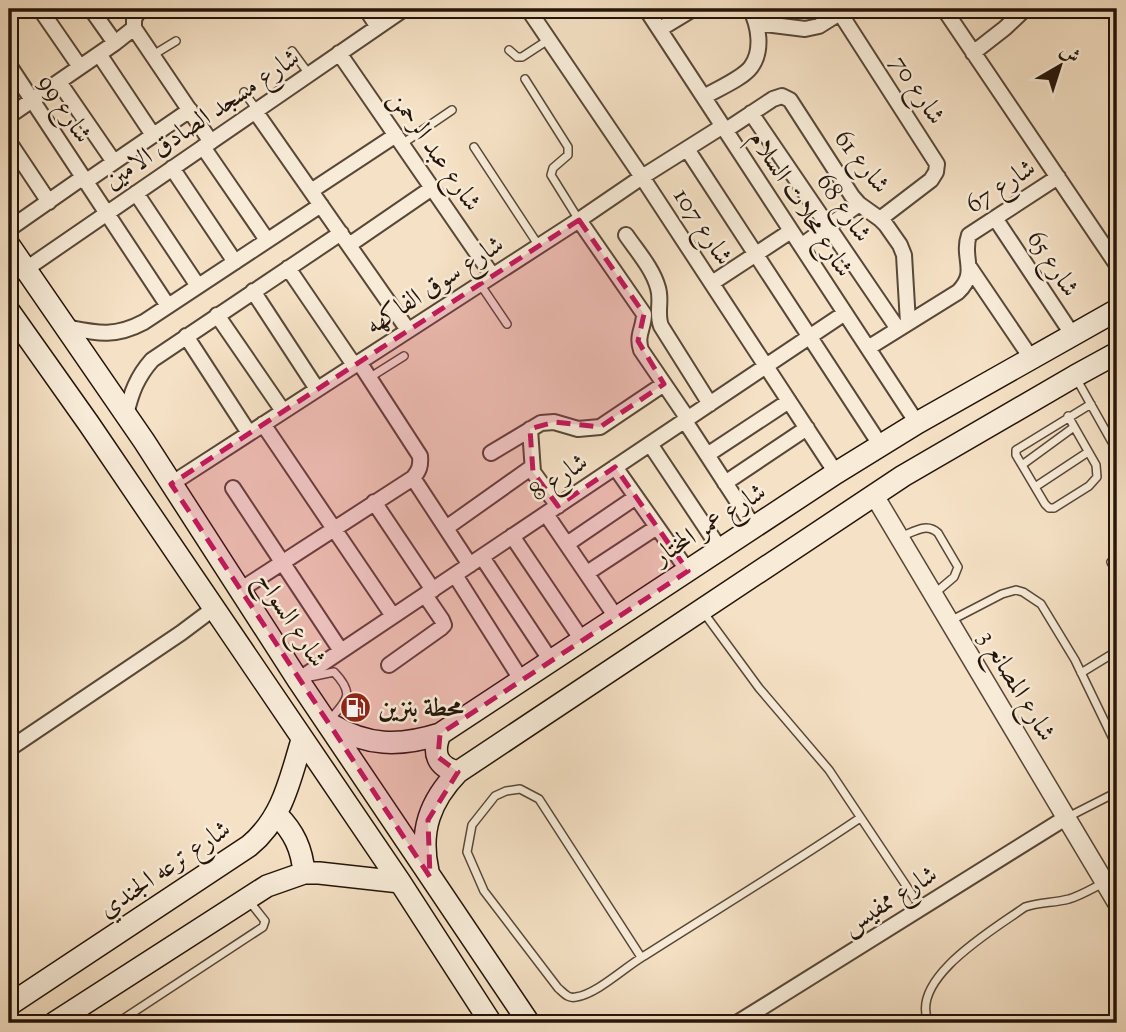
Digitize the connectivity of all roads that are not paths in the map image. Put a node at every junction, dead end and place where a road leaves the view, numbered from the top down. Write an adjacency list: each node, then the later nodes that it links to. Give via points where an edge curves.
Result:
1 (40, 9): 27 (street)
2 (91, 9): 19 (street)
3 (140, 9): 15 (street)
4 (366, 9): 14 (street)
5 (404, 9): 14 (street, شارع مسجد الصادق الامين)
6 (528, 9): 17 (street, شارع 107)
7 (646, 9): 16 (street, شارع محلات السلام)
8 (692, 9): 16 (street)
9 (750, 9): 13 (street)
10 (944, 9): 22 (street)
11 (1025, 9): 22 (street)
12 (843, 11): 13 (street, via 806,29); 59 (street, شارع 70, via 937,164 931,180)
13 (757, 23): 32 (street, via 758,48 751,68)
14 (378, 27): 23 (street, شارع مسجد الصادق الامين)
15 (134, 28): 19 (street); 25 (street)
16 (660, 29): 32 (street, شارع محلات السلام)
17 (548, 40): 20 (lane, via 522,57); 48 (street, شارع 107)
18 (176, 41): 25 (lane)
19 (115, 43): 24 (street)
20 (509, 50)
21 (292, 51): 28 (lane)
22 (973, 52): 49 (street)
23 (339, 53): 28 (street, شارع مسجد الصادق الامين); 41 (street, شارع عبد الرحمن)
24 (99, 54): 27 (street); 40 (street)
25 (153, 55): 34 (street)
26 (9, 65): 33 (street, شارع 99)
27 (80, 67): 30 (street)
28 (309, 74): 35 (street, شارع مسجد الصادق الامين)
29 (525, 79): 60 (lane, via 568,147 568,155 551,175)
30 (59, 82): 33 (street); 46 (street)
31 (244, 92): 35 (lane)
32 (704, 97): 39 (street, شارع محلات السلام)
33 (32, 101): 38 (street); 50 (street, شارع 99)
34 (190, 110): 40 (street); 43 (street)
35 (256, 110): 43 (street, شارع مسجد الصادق الامين); 52 (street)
36 (452, 110): 41 (lane)
37 (751, 113): 39 (street, شارع 61); 55 (street, شارع 61, via 773,99 782,96 790,100); 61 (street, شارع 68)
38 (9, 116)
39 (724, 128): 45 (street, شارع سوق الفاكهه); 63 (street, شارع محلات السلام)
40 (153, 135): 46 (street)
41 (399, 140): 51 (street, شارع عبد الرحمن); 52 (street)
42 (9, 142): 54 (street)
43 (207, 145): 47 (street, شارع مسجد الصادق الامين); 66 (street)
44 (474, 147): 68 (lane)
45 (687, 149): 48 (street, شارع سوق الفاكهه); 70 (street)
46 (114, 162): 50 (street)
47 (172, 168): 53 (street, شارع مسجد الصادق الامين); 71 (street)
48 (642, 177): 60 (street, شارع سوق الفاكهه); 77 (street, شارع 107)
49 (1058, 177): 58 (street, شارع 67); 72 (street)
50 (84, 180): 54 (street); 57 (street, شارع 99)
51 (432, 188): 65 (street); 76 (street, شارع عبد الرحمن)
52 (311, 191): 56 (street)
53 (136, 192): 57 (street, شارع مسجد الصادق الامين); 78 (street)
54 (49, 202): 62 (street)
55 (859, 204): 59 (street, شارع 61); 61 (street)
56 (321, 205): 65 (street); 66 (street)
57 (105, 213): 75 (street, شارع مسجد الصادق الامين); 80 (street, شارع 99)
58 (995, 218): 74 (street, شارع 67, via 969,235); 89 (street, شارع 65)
59 (880, 219): 86 (street, شارع 61, via 904,255)
60 (579, 220): 68 (street, شارع سوق الفاكهه); 100 (street, via 644,314 638,341)
61 (829, 227): 69 (street); 86 (street, شارع 68)
62 (9, 229)
63 (791, 231): 69 (street, شارع محلات السلام); 70 (street)
64 (626, 235): 104 (street, via 657,286 661,326)
65 (345, 239): 73 (street); 88 (street)
66 (267, 240): 71 (street)
67 (9, 245): 75 (main road, شارع السواح)
68 (539, 246): 76 (street, شارع سوق الفاكهه)
69 (801, 246): 83 (street, شارع محلات السلام)
70 (756, 254): 77 (street); 91 (street)
71 (235, 262): 78 (street)
72 (1117, 265)
73 (288, 268): 79 (street); 96 (street)
74 (970, 268): 86 (street, via 968,280 958,292); 95 (street)
75 (26, 269): 87 (main road, شارع السواح)
76 (486, 279): 85 (lane); 88 (street, شارع سوق الفاكهه)
77 (712, 283): 97 (street, شارع 107)
78 (198, 286): 80 (street)
79 (253, 291): 84 (street); 101 (street)
80 (168, 306): 87 (street, via 116,333)
81 (1117, 310): 89 (main road, شارع عمر المختار)
82 (9, 311): 110 (main road)
83 (845, 313): 91 (street, شارع 8); 92 (street, شارع محلات السلام)
84 (217, 315): 90 (street); 106 (street)
85 (508, 324)
86 (903, 326): 92 (street)
87 (65, 327): 102 (main road, شارع السواح)
88 (408, 330): 96 (street, شارع سوق الفاكهه)
89 (1072, 334): 95 (main road, شارع عمر المختار)
90 (186, 336): 107 (street, via 143,370); 116 (street)
91 (810, 337): 97 (street, شارع 8); 119 (street)
92 (868, 348): 112 (street, شارع محلات السلام)
93 (1117, 353): 98 (main road)
94 (404, 356): 99 (lane)
95 (1031, 358): 112 (main road, شارع عمر المختار)
96 (356, 363): 99 (street); 101 (street, شارع سوق الفاكهه)
97 (766, 366): 103 (street, شارع 107); 104 (street, شارع 8)
98 (1075, 376): 105 (lane); 134 (main road)
99 (369, 378): 129 (street, via 421,456)
100 (664, 384): 109 (street); 115 (street, via 600,427 578,429 554,422)
101 (317, 389): 106 (street, شارع سوق الفاكهه)
102 (109, 392): 107 (main road, شارع السواح); 110 (main road, via 102,410)
103 (789, 401): 114 (street, شارع 107); 123 (street)
104 (710, 404): 109 (street, شارع 8)
105 (1091, 404): 108 (lane); 120 (lane)
106 (283, 411): 111 (street, شارع سوق الفاكهه)
107 (126, 415): 117 (main road, شارع السواح)
108 (1068, 416): 113 (lane); 124 (lane, via 1017,448)
109 (686, 420): 118 (street, شارع 8); 123 (street)
110 (89, 424): 127 (main road)
111 (263, 424): 116 (street, شارع سوق الفاكهه); 140 (street)
112 (917, 424): 119 (main road, شارع عمر المختار)
113 (1074, 427): 121 (lane); 124 (lane)
114 (807, 428): 128 (street, شارع 107); 130 (street)
115 (530, 429): 122 (street); 125 (street)
116 (249, 433): 131 (street, شارع سوق الفاكهه)
117 (144, 440): 127 (main road, via 128,451); 131 (main road, شارع السواح)
118 (650, 444): 126 (street, شارع 8); 145 (street)
119 (881, 446): 128 (main road, شارع عمر المختار)
120 (1117, 451)
121 (1088, 452): 132 (lane); 132 (lane, via 1097,471 1089,486 1051,508)
122 (491, 453)
123 (708, 455): 130 (street)
124 (1022, 465): 132 (lane)
125 (531, 467): 137 (street); 141 (street)
126 (615, 467): 135 (street); 137 (street, شارع 8)
127 (118, 468): 156 (main road)
128 (836, 473): 139 (main road, شارع عمر المختار)
129 (413, 478): 136 (street); 141 (street)
130 (725, 483): 139 (street)
131 (171, 484): 153 (main road, شارع السواح)
132 (1035, 487)
133 (233, 488): 147 (street)
134 (874, 495): 143 (street, شارع المصانع 3); 157 (main road)
135 (636, 497): 138 (street); 144 (street)
136 (374, 502): 140 (street); 154 (street)
137 (552, 510): 142 (street, شارع 8); 144 (street)
138 (657, 527): 149 (street); 150 (street)
139 (754, 527): 145 (main road, شارع عمر المختار)
140 (334, 528): 147 (street); 158 (street)
141 (446, 528): 146 (street)
142 (512, 537): 146 (street, شارع 8); 161 (street)
143 (899, 537): 155 (street, شارع المصانع 3); 155 (lane, via 933,529 958,566 954,577)
144 (567, 544): 150 (street)
145 (720, 549): 149 (main road, شارع عمر المختار)
146 (476, 561): 152 (street, شارع 8); 164 (street)
147 (282, 562): 153 (street); 162 (street)
148 (1111, 562): 151 (lane)
149 (688, 570): 159 (main road, شارع عمر المختار)
150 (587, 573): 159 (street)
151 (1117, 573)
152 (455, 575): 154 (street, شارع 8); 168 (street)
153 (240, 590): 167 (main road, شارع السواح)
154 (429, 592): 158 (street, شارع 8); 165 (street, via 443,625)
155 (933, 595): 160 (street, شارع المصانع 3)
156 (213, 609): 171 (main road); 173 (street)
157 (701, 610): 174 (main road); 178 (lane, via 829,770)
158 (393, 616): 162 (street, شارع 8)
159 (616, 617): 161 (main road, شارع عمر المختار)
160 (949, 621): 166 (lane, via 1002,594 1023,592 1041,604); 177 (street, شارع المصانع 3)
161 (582, 640): 164 (main road, شارع عمر المختار)
162 (341, 651): 167 (street, شارع 8)
163 (1117, 651): 166 (lane)
164 (551, 661): 168 (main road, شارع عمر المختار)
165 (389, 665)
166 (1081, 673): 172 (lane)
167 (299, 680): 169 (main road, شارع السواح); 169 (lane, via 337,673 348,695)
168 (522, 681): 170 (main road, شارع عمر المختار)
169 (328, 723): 170 (main road, شارع عمر المختار, via 382,743); 180 (main road, شارع السواح)
170 (440, 734): 174 (main road, via 438,757)
171 (302, 740): 176 (main road, شارع ترعه الجندي); 181 (main road)
172 (1117, 747)
173 (9, 749)
174 (458, 772): 180 (main road, via 435,802 428,820 425,848)
175 (1117, 792): 177 (lane)
176 (277, 815): 179 (main road, via 300,847); 187 (main road, شارع ترعه الجندي, via 249,846)
177 (1067, 817): 182 (street, شارع المصانع 3); 185 (street, شارع ممفيس)
178 (860, 818): 185 (lane); 186 (lane)
179 (304, 873): 181 (main road); 183 (main road, via 267,886)
180 (430, 877): 191 (main road, شارع السواح)
181 (400, 882): 190 (main road)
182 (1105, 882): 184 (street, شارع المصانع 3); 193 (lane, via 1068,899 1025,907 964,950 935,979 926,998)
183 (247, 899): 188 (main road); 189 (lane, via 265,926)
184 (1117, 903)
185 (921, 908): 192 (street, شارع ممفيس)
186 (641, 957): 186 (lane, via 538,799 520,789 495,796 472,825 467,852 484,891 558,988 566,996 579,997)
187 (9, 1005)
188 (54, 1023)
189 (117, 1023)
190 (491, 1023)
191 (529, 1023)
192 (737, 1023)
193 (929, 1023)

